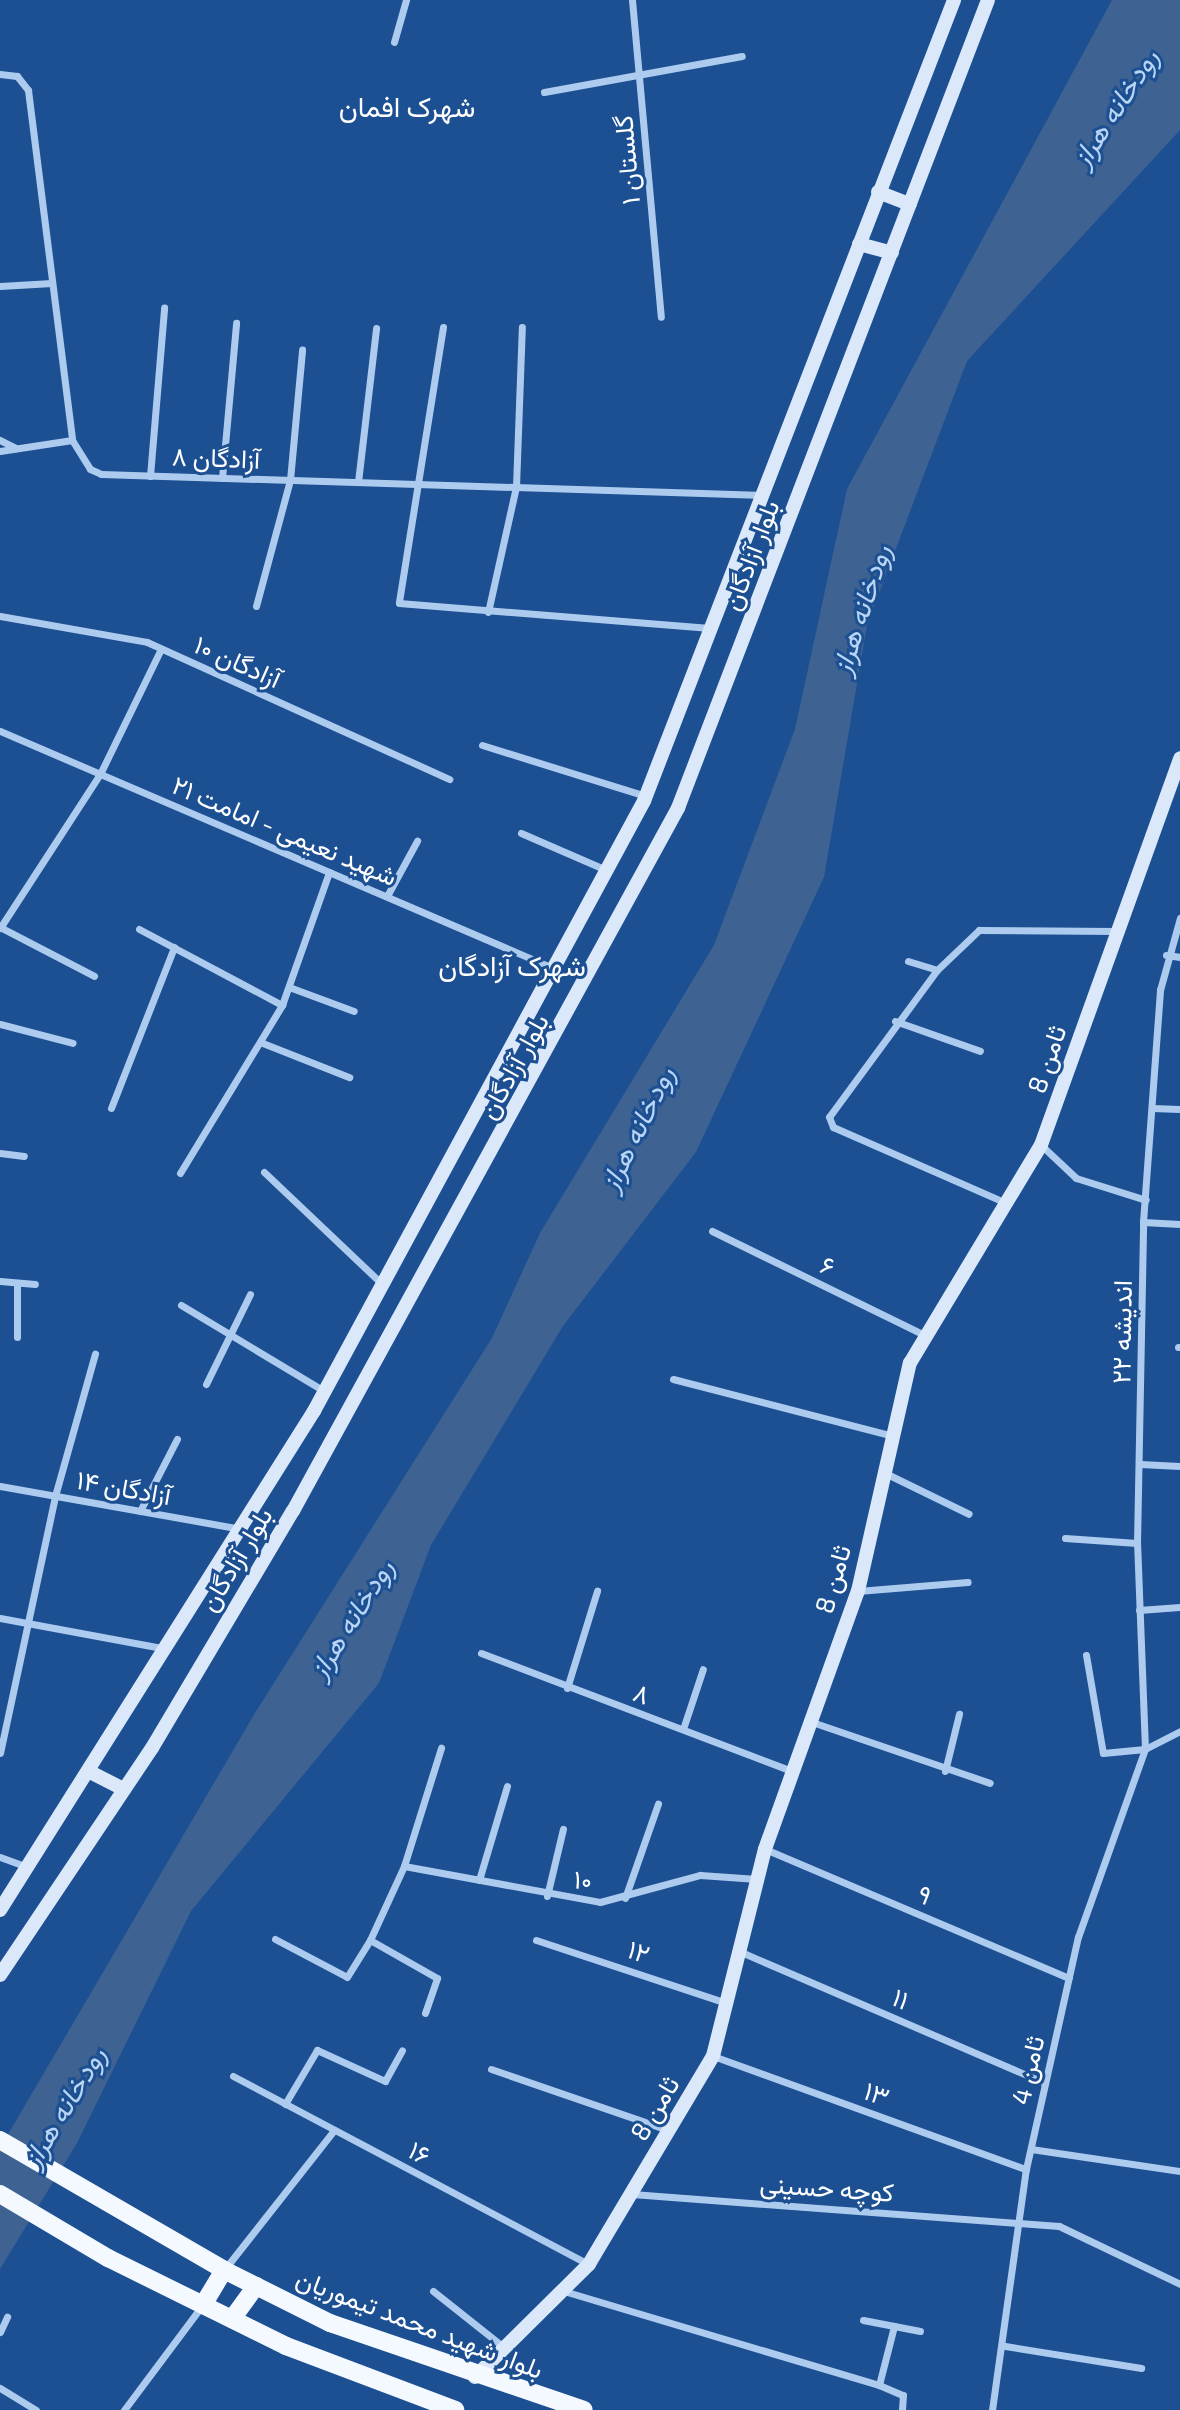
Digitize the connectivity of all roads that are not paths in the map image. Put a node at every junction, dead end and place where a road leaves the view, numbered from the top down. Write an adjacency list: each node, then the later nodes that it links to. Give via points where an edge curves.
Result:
1 (405, 0): 5 (street)
2 (632, 0): 8 (street, گلستان ۱)
3 (954, 0): 10 (main road, بلوار آزادگان)
4 (988, 0): 11 (main road, بلوار آزادگان)
5 (394, 42)
6 (743, 56): 8 (street)
7 (0, 74): 14 (street, آزادگان ۸, via 16,76 27,90)
8 (639, 75): 9 (street); 17 (street, گلستان ۱)
9 (544, 92)
10 (878, 192): 11 (main road); 12 (main road, بلوار آزادگان)
11 (910, 204): 13 (main road, بلوار آزادگان)
12 (859, 244): 13 (main road); 33 (main road, بلوار آزادگان)
13 (892, 253): 132 (main road, بلوار آزادگان, via 678,808 326,1452)
14 (52, 284): 15 (street); 24 (street, آزادگان ۸)
15 (0, 286)
16 (163, 308): 27 (street)
17 (661, 317)
18 (236, 323): 28 (street)
19 (443, 327): 31 (street)
20 (522, 327): 32 (street)
21 (376, 328): 30 (street)
22 (302, 350): 29 (street)
23 (0, 440): 25 (street)
24 (72, 440): 25 (street); 27 (street, آزادگان ۸, via 81,462 101,474)
25 (16, 449): 26 (street)
26 (0, 451)
27 (150, 476): 28 (street, آزادگان ۸)
28 (222, 478): 29 (street, آزادگان ۸)
29 (289, 480): 30 (street, آزادگان ۸); 34 (street)
30 (358, 482): 31 (street, آزادگان ۸)
31 (422, 484): 32 (street, آزادگان ۸); 35 (street, via 399,603)
32 (516, 487): 33 (street, آزادگان ۸); 35 (street)
33 (764, 495): 37 (main road, بلوار آزادگان)
34 (256, 606)
35 (488, 612): 37 (street)
36 (0, 616): 38 (street, آزادگان ۱۰, via 130,636)
37 (713, 628): 44 (main road, بلوار آزادگان)
38 (161, 649): 42 (street); 43 (street, آزادگان ۱۰)
39 (0, 731): 42 (street, شهید نعیمی - امامت ۲۱)
40 (482, 745): 44 (street)
41 (1179, 768): 53 (main road, ثامن 8)
42 (100, 774): 48 (street, شهید نعیمی - امامت ۲۱); 51 (street)
43 (449, 779)
44 (646, 796): 47 (main road, بلوار آزادگان)
45 (521, 833): 47 (street)
46 (417, 841): 49 (street)
47 (606, 870): 58 (main road, بلوار آزادگان)
48 (329, 872): 49 (street, شهید نعیمی - امامت ۲۱); 61 (street)
49 (387, 897): 58 (street, شهید نعیمی - امامت ۲۱)
50 (1180, 918): 55 (street, اندیشه ۲۲)
51 (0, 928): 60 (street)
52 (139, 929): 54 (street)
53 (1116, 932): 59 (street, via 971,932); 73 (main road, ثامن 8)
54 (174, 947): 62 (street); 70 (street)
55 (1166, 955): 56 (street); 71 (street, اندیشه ۲۲)
56 (1180, 957)
57 (908, 961): 59 (street)
58 (553, 968): 86 (main road, بلوار آزادگان)
59 (937, 970): 64 (street)
60 (94, 976)
61 (289, 987): 62 (street); 63 (street)
62 (282, 1005): 66 (street)
63 (354, 1012)
64 (895, 1021): 68 (street); 79 (street, via 830,1117 833,1127)
65 (0, 1024): 67 (street)
66 (260, 1042): 69 (street); 77 (street)
67 (72, 1043)
68 (980, 1051)
69 (349, 1077)
70 (111, 1108)
71 (1152, 1108): 72 (street); 78 (street, اندیشه ۲۲)
72 (1180, 1109)
73 (1041, 1145): 78 (street, via 1076,1178); 79 (main road, ثامن 8)
74 (0, 1153): 75 (street)
75 (24, 1156)
76 (264, 1172): 86 (street)
77 (180, 1173)
78 (1146, 1200): 80 (street, اندیشه ۲۲)
79 (1004, 1202): 90 (main road, ثامن 8)
80 (1143, 1222): 81 (street); 98 (street, اندیشه ۲۲)
81 (1180, 1224)
82 (712, 1231): 90 (street, ۶)
83 (0, 1282): 84 (street)
84 (17, 1283): 85 (street); 91 (street)
85 (34, 1284)
86 (383, 1284): 95 (main road, بلوار آزادگان)
87 (250, 1294): 89 (street)
88 (181, 1305): 89 (street)
89 (230, 1335): 94 (street); 95 (street)
90 (926, 1336): 96 (main road, ثامن 8, via 910,1363)
91 (17, 1337)
92 (95, 1354): 102 (street)
93 (673, 1379): 96 (street)
94 (206, 1384)
95 (324, 1391): 105 (main road, بلوار آزادگان)
96 (893, 1436): 100 (main road, ثامن 8)
97 (177, 1439): 103 (street)
98 (1140, 1464): 99 (street); 107 (street, اندیشه ۲۲)
99 (1180, 1466)
100 (885, 1473): 104 (street); 110 (main road, ثامن 8)
101 (0, 1486): 102 (street, آزادگان ۱۴)
102 (55, 1496): 103 (street, آزادگان ۱۴); 114 (street)
103 (140, 1511): 105 (street, آزادگان ۱۴)
104 (969, 1514)
105 (241, 1529): 115 (main road, بلوار آزادگان)
106 (1065, 1538): 107 (street)
107 (1137, 1543): 112 (street, اندیشه ۲۲)
108 (968, 1581): 110 (street)
109 (597, 1591): 119 (street)
110 (858, 1591): 121 (main road, ثامن 8)
111 (1180, 1607): 112 (street)
112 (1139, 1610): 125 (street, اندیشه ۲۲)
113 (0, 1618): 114 (street)
114 (28, 1623): 115 (street); 126 (street)
115 (168, 1649): 127 (main road, بلوار آزادگان)
116 (481, 1653): 119 (street, ۸)
117 (1086, 1655): 125 (street, via 1103,1753)
118 (702, 1669): 122 (street)
119 (567, 1688): 122 (street, ۸)
120 (958, 1714): 129 (street)
121 (809, 1721): 128 (main road, ثامن 8); 129 (street)
122 (683, 1730): 128 (street, ۸)
123 (1180, 1731): 125 (street)
124 (441, 1748): 137 (street)
125 (1145, 1749): 149 (street, ثامن 4)
126 (0, 1753)
127 (90, 1772): 132 (main road); 138 (main road, بلوار آزادگان)
128 (791, 1772): 135 (main road, ثامن 8)
129 (945, 1772): 130 (street)
130 (990, 1783)
131 (507, 1786): 140 (street)
132 (124, 1789): 148 (main road, بلوار آزادگان)
133 (658, 1804): 142 (street)
134 (563, 1829): 141 (street)
135 (765, 1849): 139 (main road, ثامن 8); 149 (street, ۹)
136 (0, 1857): 138 (street)
137 (404, 1866): 140 (street, ۱۰); 146 (street)
138 (28, 1867): 143 (main road, بلوار آزادگان)
139 (757, 1879): 142 (street, ۱۰, via 700,1875); 147 (main road, ثامن 8)
140 (479, 1880): 141 (street, ۱۰)
141 (547, 1896): 142 (street, ۱۰)
142 (625, 1898)
143 (0, 1910)
144 (275, 1938): 146 (street, via 347,1977)
145 (536, 1940): 150 (street, ۱۲)
146 (370, 1941): 151 (street, via 437,1978)
147 (741, 1952): 150 (main road, ثامن 8); 156 (street, ۱۱)
148 (0, 1975)
149 (1069, 1978): 156 (street, ثامن 4)
150 (727, 2003): 153 (main road, ثامن 8)
151 (425, 2013)
152 (402, 2050): 157 (street, via 385,2081 317,2050)
153 (713, 2056): 159 (main road, ثامن 8); 162 (street, ۱۳)
154 (491, 2069): 159 (street)
155 (233, 2076): 157 (street, ۱۶)
156 (1045, 2083): 161 (street, ثامن 4)
157 (285, 2104): 158 (street, ۱۶)
158 (334, 2130): 167 (street, ۱۶); 168 (street)
159 (669, 2130): 165 (main road, ثامن 8)
160 (0, 2140): 168 (main road, بلوار شهید محمد تیموریان)
161 (1031, 2149): 162 (street, ثامن 4); 163 (street)
162 (1026, 2169): 166 (street, ثامن 4)
163 (1180, 2171)
164 (0, 2194): 173 (main road, via 108,2258)
165 (632, 2194): 166 (street, کوچه حسینی); 167 (main road, ثامن 8)
166 (1020, 2222): 169 (street, کوچه حسینی, via 1070,2229); 180 (street, ثامن 4)
167 (589, 2264): 172 (main road, ثامن 8)
168 (224, 2270): 170 (main road, بلوار شهید محمد تیموریان); 173 (main road)
169 (1180, 2284)
170 (256, 2287): 175 (main road); 183 (main road, بلوار شهید محمد تیموریان, via 330,2323)
171 (433, 2291): 181 (street)
172 (567, 2292): 181 (main road, ثامن 8); 184 (street)
173 (202, 2305): 175 (main road); 188 (street)
174 (7, 2318): 179 (street)
175 (232, 2319): 186 (main road)
176 (863, 2320): 177 (street)
177 (894, 2326): 178 (street); 184 (street)
178 (920, 2331)
179 (0, 2332)
180 (1005, 2347): 182 (street); 191 (street, ثامن 4)
181 (505, 2348): 183 (main road, ثامن 8)
182 (1141, 2368)
183 (475, 2377): 189 (main road, بلوار شهید محمد تیموریان)
184 (878, 2385): 190 (street, via 904,2396)
185 (0, 2388): 187 (street)
186 (448, 2409)
187 (36, 2410)
188 (124, 2410)
189 (583, 2410)
190 (902, 2410)
191 (992, 2410)

